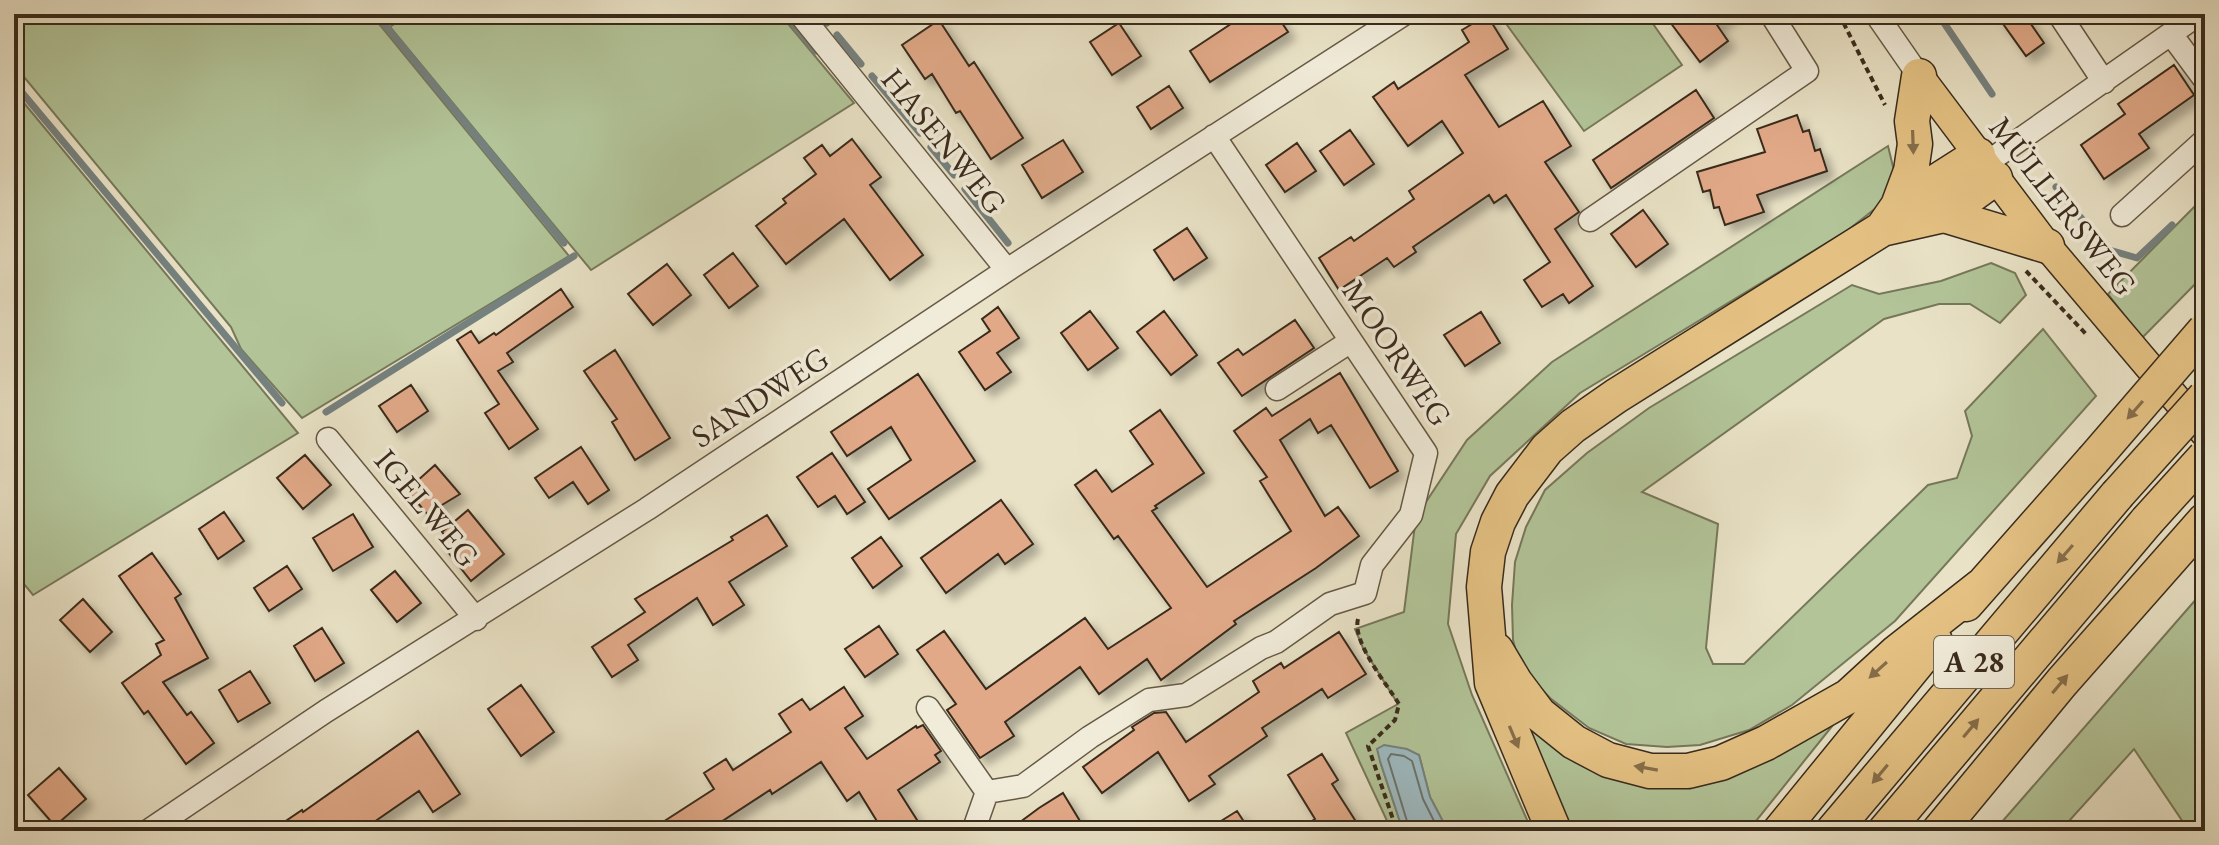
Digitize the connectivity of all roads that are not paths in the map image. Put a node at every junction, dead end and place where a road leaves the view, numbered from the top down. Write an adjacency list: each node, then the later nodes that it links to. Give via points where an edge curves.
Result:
1 (800, 14): 19 (street, HASENWEG)
2 (1404, 14): 11 (street, SANDWEG)
3 (1777, 14): 17 (street, via 1773,17 1807,71)
4 (1876, 14): 8 (street, MÜLLERSWEG)
5 (2059, 14): 10 (street)
6 (2199, 14): 7 (street)
7 (2171, 34): 9 (street); 10 (street)
8 (1919, 76): 13 (main road, MÜLLERSWEG); 16 (highway, one-way to 16, via 1913,157)
9 (2205, 80)
10 (2104, 82): 13 (street)
11 (1214, 136): 19 (street, SANDWEG); 21 (street, MOORWEG)
12 (2205, 140): 15 (street)
13 (1986, 166): 14 (highway); 16 (highway); 18 (main road, MÜLLERSWEG)
14 (1944, 215): 16 (highway); 18 (highway)
15 (2122, 215)
16 (1890, 218): 30 (highway, via 1616,396 1547,449 1512,495 1488,552)
17 (1590, 220)
18 (2047, 246): 24 (main road, MÜLLERSWEG)
19 (1007, 270): 29 (street, SANDWEG)
20 (2205, 330): 28 (highway, one-way to 28, bridge)
21 (1351, 341): 22 (street); 32 (street, MOORWEG, via 1426,453 1411,515 1372,565 1365,593 1330,604 1186,695 1149,700 1023,786)
22 (1277, 389)
23 (2205, 397): 37 (highway, A 28, one-way to 37, bridge, via 2009,619)
24 (2205, 433)
25 (328, 439): 29 (street, IGELWEG)
26 (2205, 457): 38 (highway, A 28, one-way to 26, bridge)
27 (2205, 520): 39 (highway, one-way to 27)
28 (1981, 586): 30 (highway, one-way to 30, via 1849,696 1766,743 1688,771 1650,771 1608,760 1574,742 1539,714); 36 (highway)
29 (476, 619): 33 (street, SANDWEG, via 326,711)
30 (1488, 635): 35 (highway, one-way to 35, via 1492,683)
31 (928, 708): 32 (street)
32 (987, 792): 34 (street)
33 (148, 831)
34 (970, 831)
35 (1554, 831)
36 (1780, 831)
37 (1833, 831)
38 (1885, 831)
39 (1939, 831)

